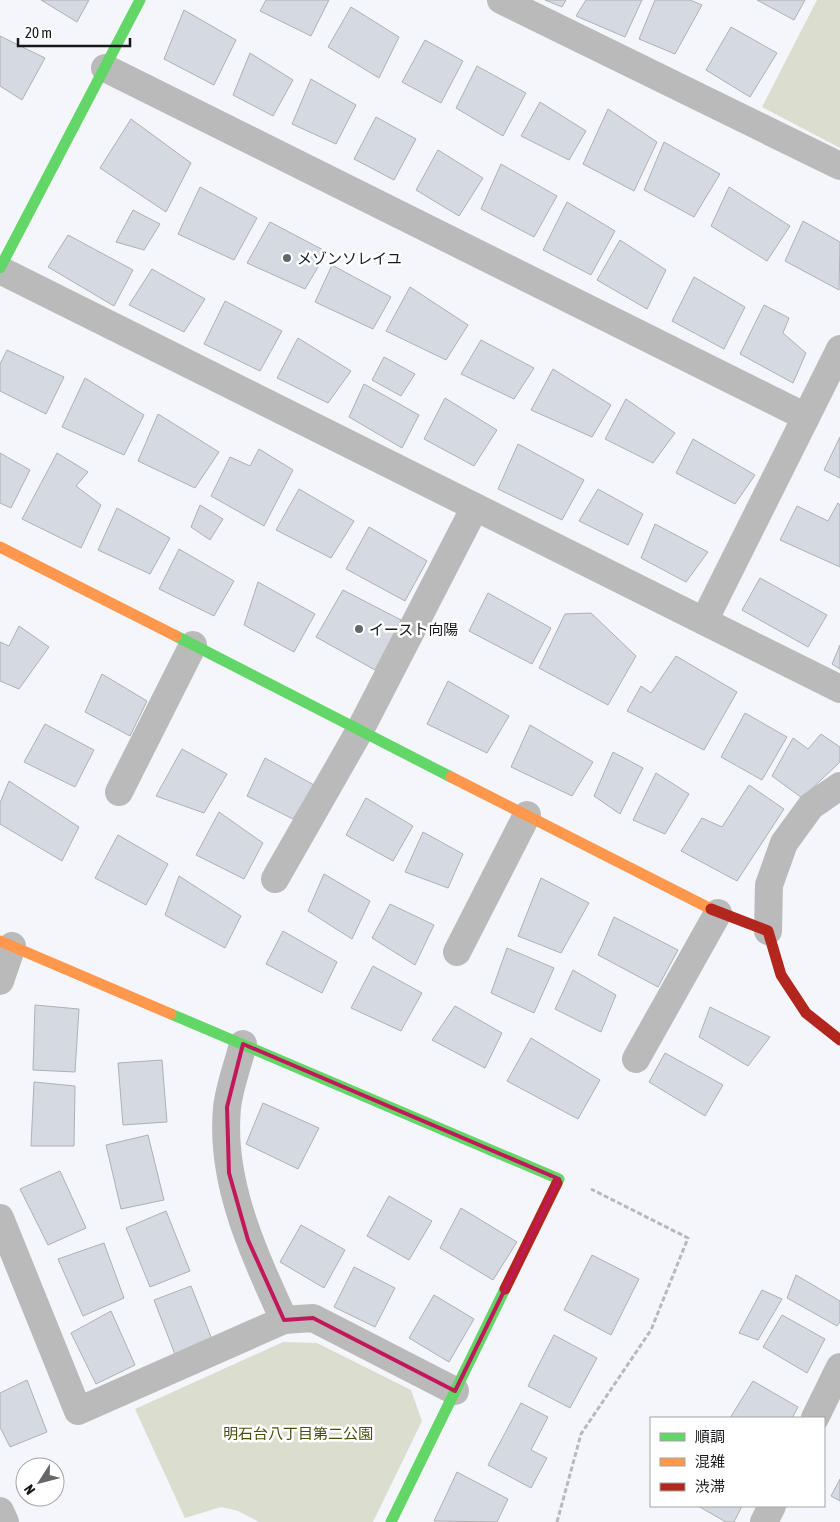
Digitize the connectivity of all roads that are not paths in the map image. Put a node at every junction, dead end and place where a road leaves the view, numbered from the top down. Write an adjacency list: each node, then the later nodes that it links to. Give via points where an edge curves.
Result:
1 (140, 0): 3 (street)
2 (501, 0): 4 (street)
3 (105, 68): 5 (street); 7 (street)
4 (840, 166)
5 (0, 269): 8 (street)
6 (840, 349): 7 (street)
7 (806, 417): 10 (street)
8 (475, 507): 10 (street); 13 (street)
9 (0, 547): 11 (street)
10 (704, 621): 12 (street)
11 (193, 645): 13 (street); 15 (street)
12 (840, 689)
13 (360, 730): 16 (street); 17 (street)
14 (840, 786): 19 (street, via 811,806 784,843 769,885)
15 (119, 792)
16 (527, 815): 18 (street); 21 (street)
17 (275, 879)
18 (718, 913): 19 (street); 25 (street)
19 (768, 931): 23 (street, via 781,975 806,1013)
20 (6, 943): 22 (street); 24 (street)
21 (457, 952)
22 (0, 981)
23 (840, 1040)
24 (243, 1044): 27 (street, via 227,1107 229,1173 248,1240); 29 (street, via 558,1179)
25 (636, 1059)
26 (0, 1218): 27 (street, via 78,1411)
27 (284, 1320): 29 (street, via 313,1318)
28 (840, 1367): 30 (street)
29 (455, 1391): 33 (street)
30 (815, 1417)
31 (0, 1511): 32 (street)
32 (5, 1522)
33 (391, 1522)

